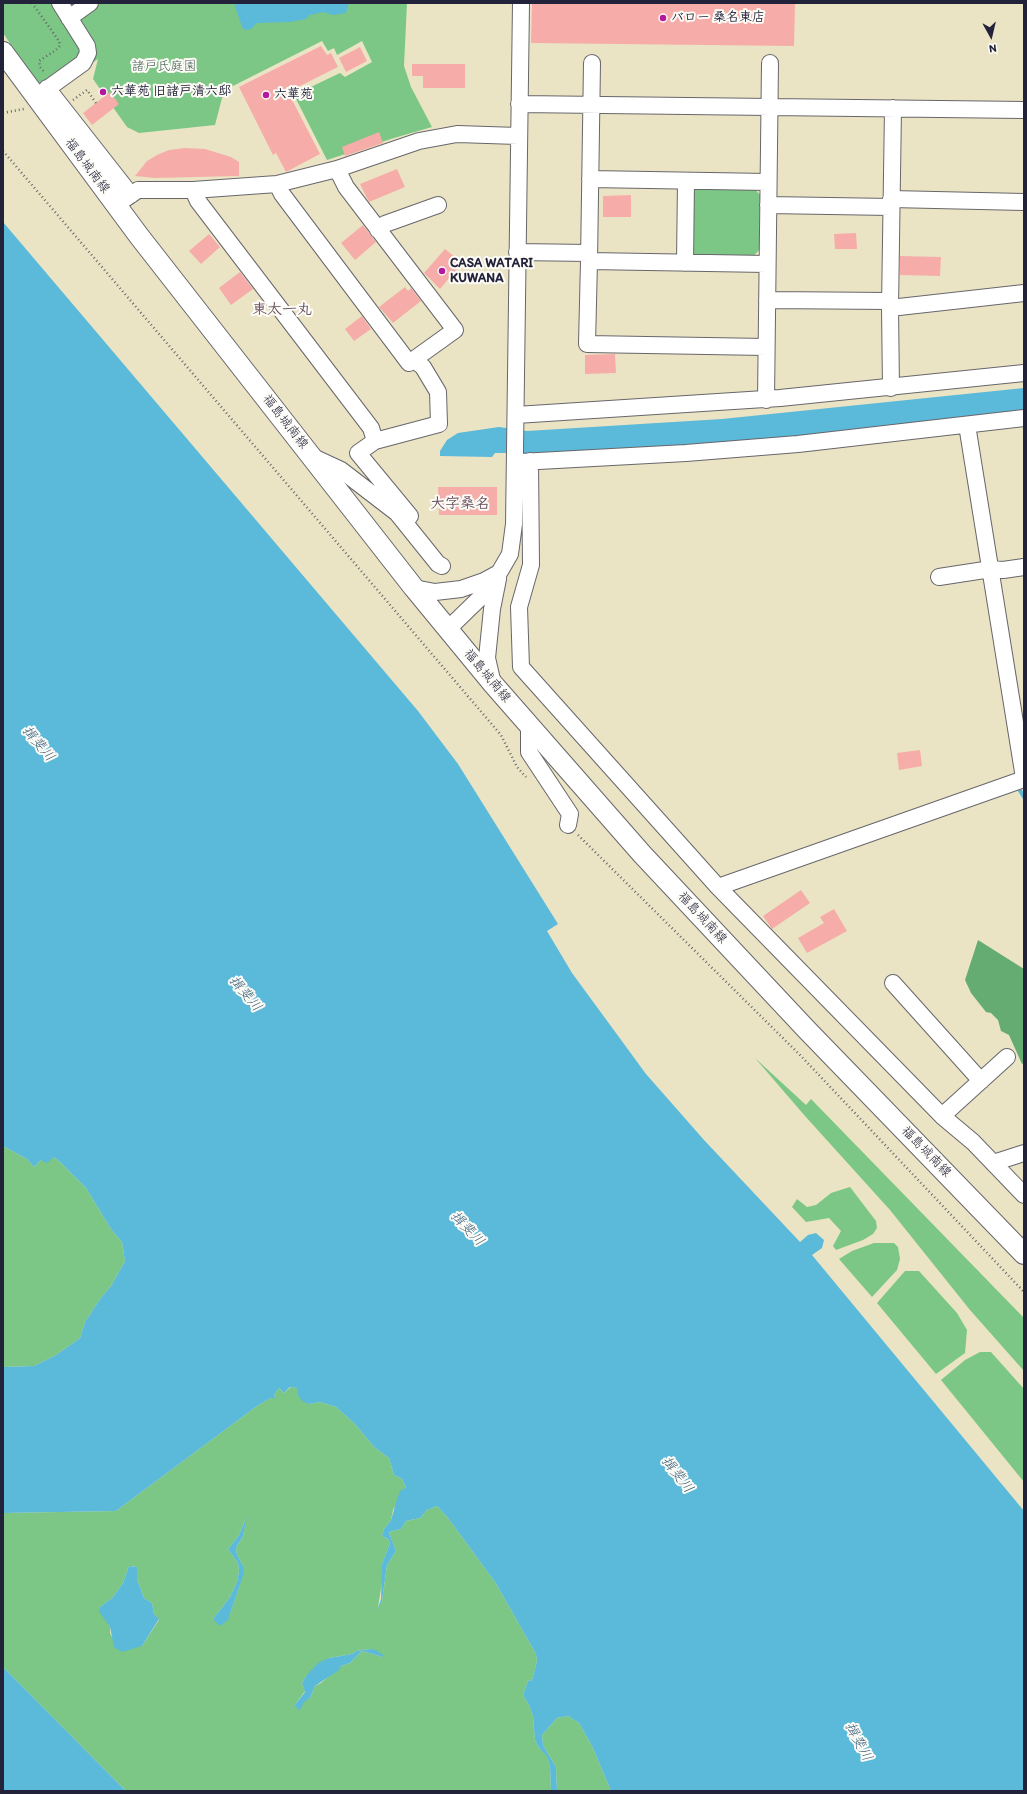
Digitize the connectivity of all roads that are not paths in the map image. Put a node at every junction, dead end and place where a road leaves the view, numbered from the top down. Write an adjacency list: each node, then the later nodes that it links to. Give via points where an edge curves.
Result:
1 (60, 3): 4 (street)
2 (90, 3): 4 (street)
3 (521, 3): 9 (street)
4 (69, 18): 8 (street, via 87,46 88,53 83,63)
5 (3, 52): 8 (main road, 福島城南線)
6 (592, 63): 10 (street)
7 (770, 63): 11 (street)
8 (43, 93): 21 (main road, 福島城南線)
9 (519, 104): 10 (street); 14 (street)
10 (592, 104): 11 (street); 16 (street)
11 (769, 107): 12 (street); 18 (street)
12 (893, 108): 13 (street); 23 (street)
13 (1024, 110)
14 (518, 136): 15 (street, via 457,134 426,140); 27 (street)
15 (337, 169): 19 (street); 26 (street, via 346,187)
16 (590, 179): 17 (street); 28 (street)
17 (686, 181): 18 (street); 29 (street)
18 (768, 182): 25 (street)
19 (277, 184): 20 (street); 35 (street, via 409,363)
20 (193, 190): 21 (street, via 138,190); 42 (street, via 198,201 371,428)
21 (123, 200): 43 (main road, 福島城南線, via 138,236)
22 (1024, 202): 23 (street)
23 (891, 203): 25 (street); 33 (street)
24 (438, 205): 26 (street, via 385,224)
25 (768, 205): 30 (street)
26 (378, 230): 35 (street, via 455,330)
27 (518, 252): 28 (street); 39 (street)
28 (589, 257): 29 (street); 34 (street, via 587,344)
29 (684, 263): 30 (street)
30 (767, 264): 32 (street)
31 (1024, 293): 33 (street)
32 (767, 300): 33 (street); 34 (street)
33 (890, 305): 37 (street)
34 (766, 347): 38 (street)
35 (414, 360): 42 (street, via 423,367 438,392 439,424)
36 (1024, 373): 37 (street)
37 (891, 388): 38 (street)
38 (766, 400): 39 (street)
39 (516, 415): 44 (street)
40 (1024, 418): 41 (street)
41 (967, 425): 44 (street, via 798,444 686,453); 48 (street)
42 (375, 441): 45 (street, via 358,453 410,516)
43 (313, 457): 45 (street, via 341,470); 51 (main road, 福島城南線)
44 (520, 459): 49 (street, via 510,554); 57 (street, via 531,565 519,607 521,667)
45 (405, 521): 46 (street)
46 (442, 566)
47 (1024, 567): 48 (street)
48 (991, 569): 50 (street); 55 (street)
49 (499, 573): 51 (street, via 461,589 435,592); 52 (street, via 483,595); 53 (street, via 489,636 488,658)
50 (939, 577)
51 (414, 588): 52 (main road, 福島城南線)
52 (448, 629): 53 (main road, 福島城南線)
53 (492, 684): 54 (main road, 福島城南線)
54 (528, 725): 56 (street, via 529,752 570,814); 65 (main road, 福島城南線, via 642,854 813,1036)
55 (1024, 779): 57 (street)
56 (568, 825)
57 (718, 887): 61 (street)
58 (893, 983): 60 (street)
59 (1007, 1057): 60 (street)
60 (981, 1081): 61 (street)
61 (942, 1116): 63 (street)
62 (1024, 1153): 63 (street)
63 (993, 1163): 64 (street)
64 (1024, 1195)
65 (1024, 1254)

